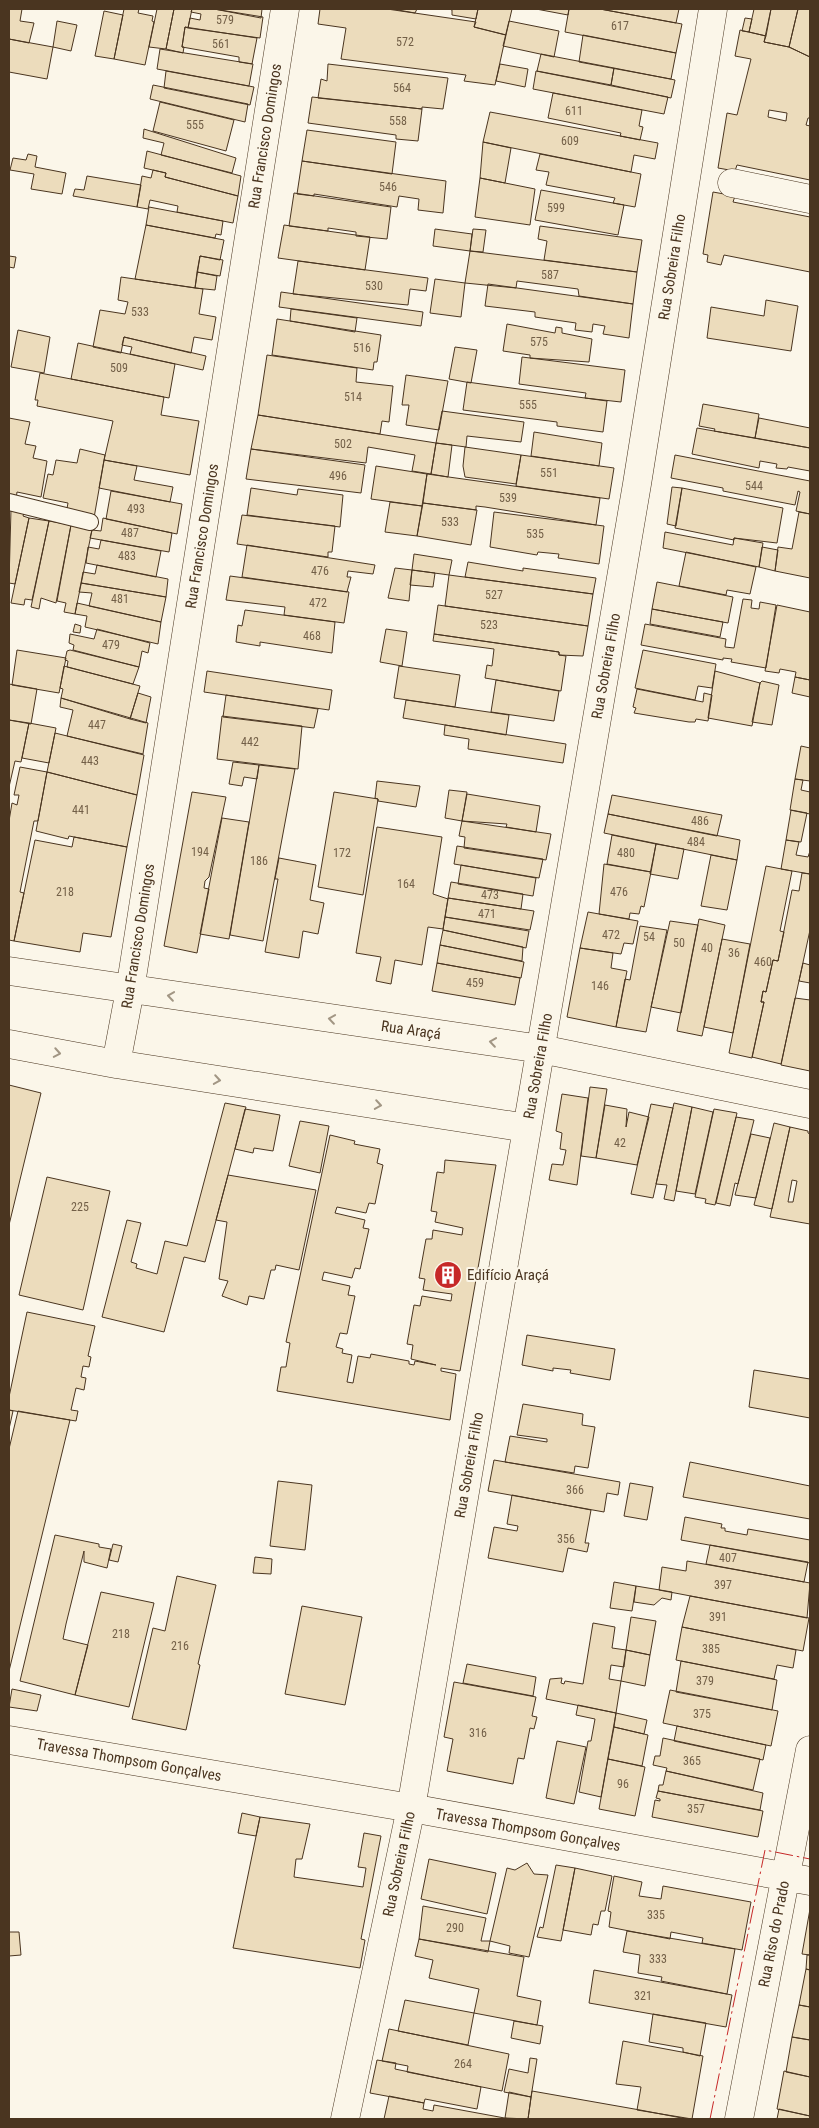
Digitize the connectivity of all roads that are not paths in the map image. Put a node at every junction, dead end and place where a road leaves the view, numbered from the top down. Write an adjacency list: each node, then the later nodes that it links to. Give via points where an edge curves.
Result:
1 (285, 9): 8 (street, Rua Francisco Domingos)
2 (713, 9): 10 (street, Rua Sobreira Filho, via 637,484)
3 (732, 183): 4 (street)
4 (810, 199)
5 (9, 502): 6 (lane)
6 (90, 522)
7 (9, 971): 8 (street, Rua Araçá)
8 (130, 990): 10 (street, Rua Araçá, one-way to 8); 11 (street, Rua Francisco Domingos)
9 (9, 1044): 11 (street, one-way to 11)
10 (541, 1049): 12 (street, Rua Araçá); 13 (street, Rua Sobreira Filho)
11 (116, 1064): 13 (street, one-way to 13)
12 (810, 1104)
13 (527, 1128): 16 (street, Rua Sobreira Filho)
14 (9, 1740): 16 (street, Travessa Thompsom Gonçalves)
15 (810, 1750): 17 (street, Rua Riso do Prado)
16 (411, 1808): 17 (street, Travessa Thompsom Gonçalves); 18 (street, Rua Sobreira Filho)
17 (798, 1878): 19 (street, Rua Riso do Prado)
18 (345, 2119)
19 (739, 2119)

